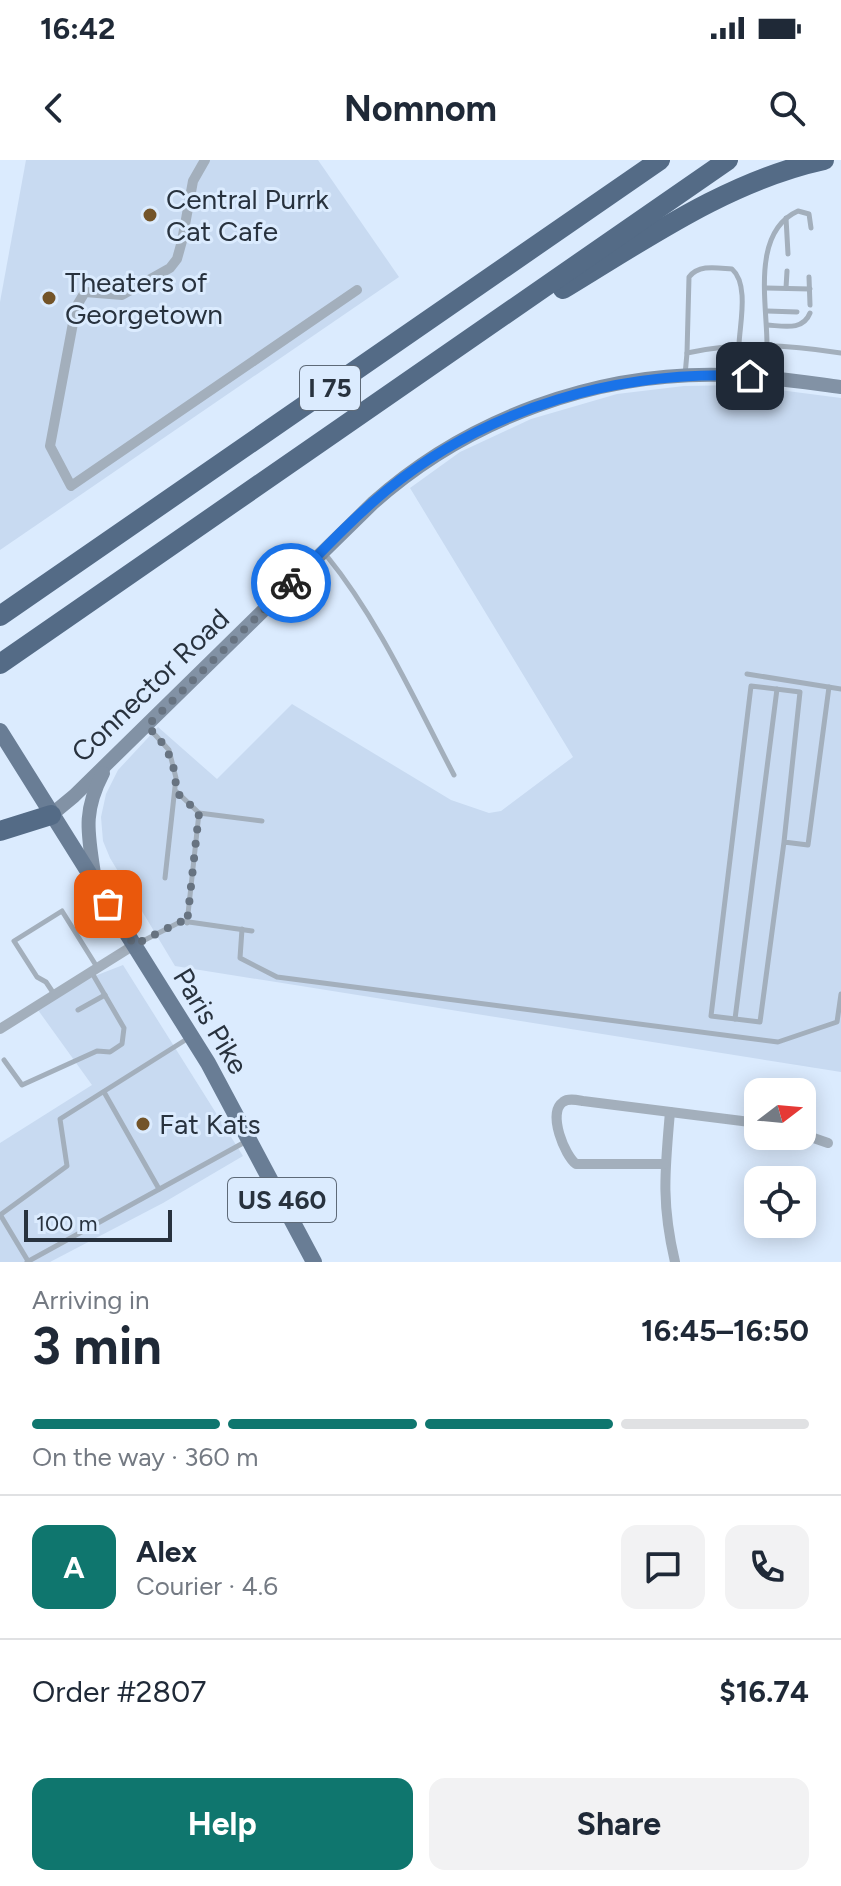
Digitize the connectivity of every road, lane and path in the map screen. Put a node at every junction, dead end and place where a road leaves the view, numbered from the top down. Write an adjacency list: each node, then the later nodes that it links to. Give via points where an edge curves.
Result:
1 (205, 160): 15 (street, via 193,181 182,241 170,268 122,295 85,292 76,307 50,446 71,486)
2 (647, 160): 8 (highway)
3 (660, 160): 8 (highway, I 75)
4 (728, 160): 25 (highway, I 75)
5 (824, 160): 25 (highway, via 778,172 718,198)
6 (786, 217): 7 (lane, via 806,212); 9 (lane); 12 (lane, via 768,246)
7 (811, 228)
8 (535, 246): 29 (highway, I 75)
9 (788, 254)
10 (787, 271): 13 (lane)
11 (809, 277): 14 (lane)
12 (766, 288): 13 (lane); 17 (lane)
13 (786, 288): 14 (lane)
14 (810, 289): 16 (lane)
15 (357, 290)
16 (810, 305)
17 (767, 311): 18 (lane); 20 (lane)
18 (797, 312)
19 (810, 313): 20 (lane, via 800,325)
20 (767, 325): 22 (lane)
21 (739, 344): 22 (lane); 23 (lane); 23 (lane, via 739,275 732,269 704,268 689,277)
22 (767, 345): 24 (lane)
23 (687, 353): 26 (lane)
24 (841, 353)
25 (425, 370): 30 (highway, I 75)
26 (685, 376): 27 (main road, Connector Road, via 750,376); 28 (main road, Connector Road, via 580,392 485,427 395,484)
27 (841, 387)
28 (323, 551): 35 (main road, Connector Road); 38 (lane, via 384,643)
29 (0, 616)
30 (0, 664)
31 (747, 674): 32 (lane)
32 (829, 687): 34 (lane); 44 (lane, via 808,845)
33 (777, 689): 44 (lane, via 800,692); 56 (lane); 56 (lane, via 751,686 711,1016)
34 (841, 689)
35 (147, 726): 37 (main road, Connector Road); 39 (lane, via 169,750)
36 (0, 731): 41 (main road, Paris Pike / US 460)
37 (107, 764): 41 (main road, Connector Road); 46 (main road, via 92,793 87,822)
38 (454, 775)
39 (176, 792): 40 (lane); 45 (lane)
40 (199, 813): 42 (lane); 47 (lane)
41 (51, 815): 43 (highway); 46 (main road, Paris Pike / US 460)
42 (262, 821)
43 (0, 831)
44 (784, 842): 56 (lane, via 760,1022)
45 (165, 878)
46 (96, 885): 50 (main road, Paris Pike / US 460)
47 (187, 923): 48 (lane); 50 (lane)
48 (242, 929): 49 (lane); 52 (lane, via 240,958 277,977 778,1042 837,1022)
49 (252, 931)
50 (134, 945): 51 (street); 58 (main road, Paris Pike / US 460)
51 (94, 970): 53 (street); 53 (lane, via 62,911 14,941); 54 (lane)
52 (841, 994)
53 (55, 995): 57 (street)
54 (105, 995): 55 (lane); 59 (lane, via 124,1028 122,1044 110,1052 97,1051 22,1085)
55 (78, 1010)
56 (735, 1019)
57 (0, 1029)
58 (191, 1036): 60 (lane); 63 (main road, Paris Pike / US 460)
59 (4, 1060)
60 (104, 1092): 67 (lane); 68 (lane, via 60,1119 67,1166)
61 (670, 1112): 62 (street); 66 (street); 66 (street, via 571,1100 562,1102 557,1113 565,1150 576,1164)
62 (744, 1121)
63 (250, 1139): 67 (lane); 70 (main road, Paris Pike / US 460)
64 (816, 1139): 65 (street)
65 (828, 1143)
66 (664, 1164): 71 (street, via 664,1205)
67 (159, 1189): 69 (lane)
68 (0, 1215): 69 (lane)
69 (27, 1262)
70 (314, 1262)
71 (675, 1262)

